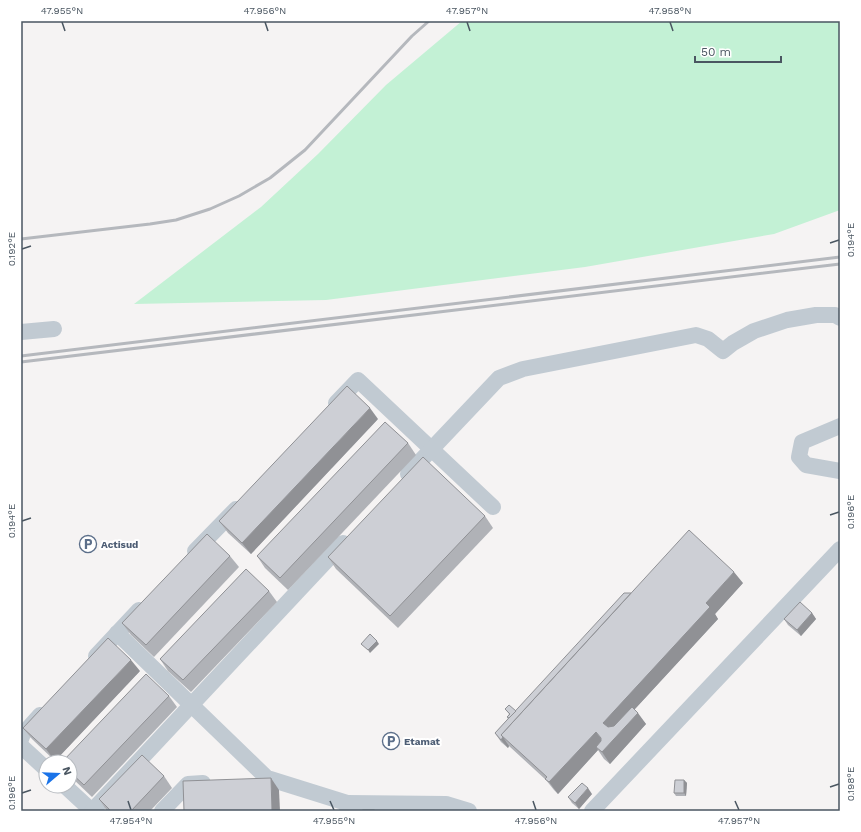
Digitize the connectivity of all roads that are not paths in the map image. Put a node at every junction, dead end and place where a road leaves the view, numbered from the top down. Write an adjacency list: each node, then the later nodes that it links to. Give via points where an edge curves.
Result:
1 (840, 318): 6 (lane, via 835,315 816,315 787,320 754,331 723,351 708,339 696,335 523,369 499,378)
2 (54, 329): 3 (lane)
3 (21, 332)
4 (326, 414): 6 (lane, via 358,380)
5 (840, 426): 7 (lane, via 802,442 799,457 806,465)
6 (432, 448): 8 (lane); 10 (lane)
7 (840, 471)
8 (400, 483)
9 (244, 499): 13 (lane)
10 (493, 507)
11 (352, 534): 17 (lane)
12 (840, 549): 28 (lane)
13 (185, 561)
14 (148, 600): 15 (lane)
15 (117, 634): 16 (lane); 17 (lane)
16 (85, 667)
17 (191, 705): 24 (lane, via 259,779); 25 (lane)
18 (49, 706): 19 (lane)
19 (21, 739)
20 (21, 746): 21 (lane)
21 (38, 762)
22 (220, 782): 26 (lane, via 188,784)
23 (74, 794): 25 (lane)
24 (347, 807): 27 (lane, via 446,804)
25 (92, 811)
26 (162, 811)
27 (469, 811)
28 (592, 811)

